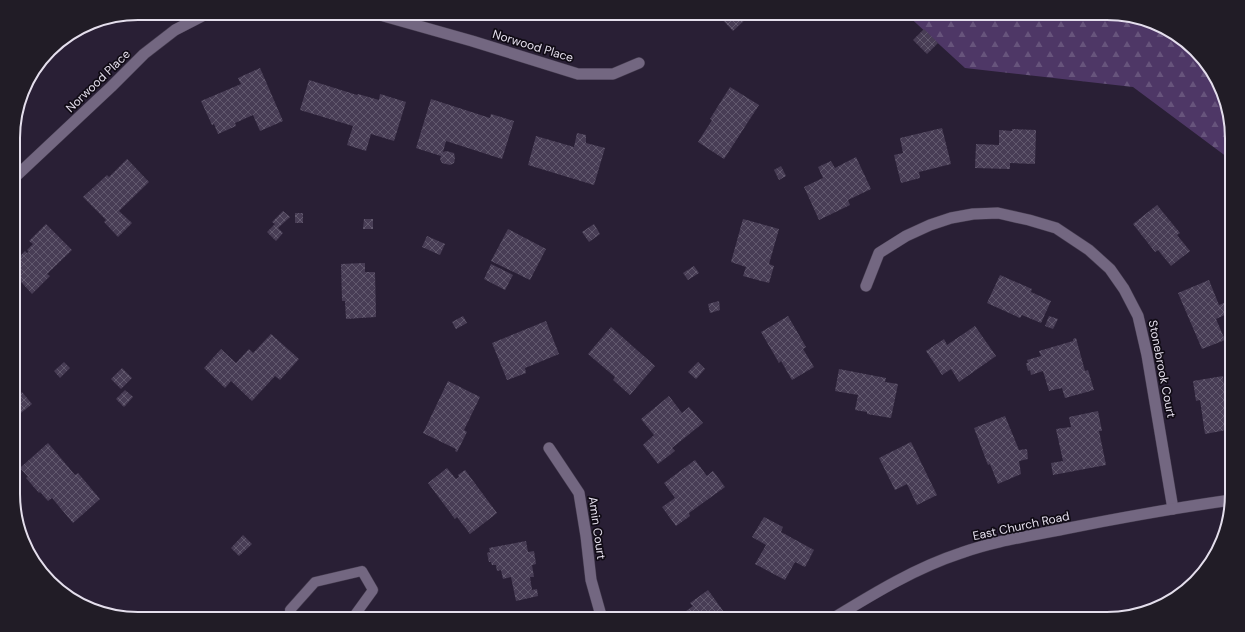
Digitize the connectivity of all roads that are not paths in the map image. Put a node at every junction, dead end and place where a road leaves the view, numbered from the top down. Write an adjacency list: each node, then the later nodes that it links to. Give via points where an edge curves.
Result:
1 (194, 20): 4 (street, Norwood Place, via 175,30 144,54)
2 (398, 20): 3 (street, Norwood Place, via 578,74 613,74)
3 (639, 63)
4 (20, 172)
5 (866, 286): 8 (street, Stonebrook Court, via 879,253 930,225 973,214 998,213 1056,228 1089,250 1110,269 1138,316 1150,370)
6 (549, 448): 11 (street, Amin Court, via 579,493 591,580)
7 (1225, 501): 8 (street, East Church Road)
8 (1173, 509): 12 (street, East Church Road, via 1014,539 961,552 882,588)
9 (290, 612): 10 (lane, via 315,582 362,571 373,590)
10 (357, 612)
11 (600, 612)
12 (843, 612)

